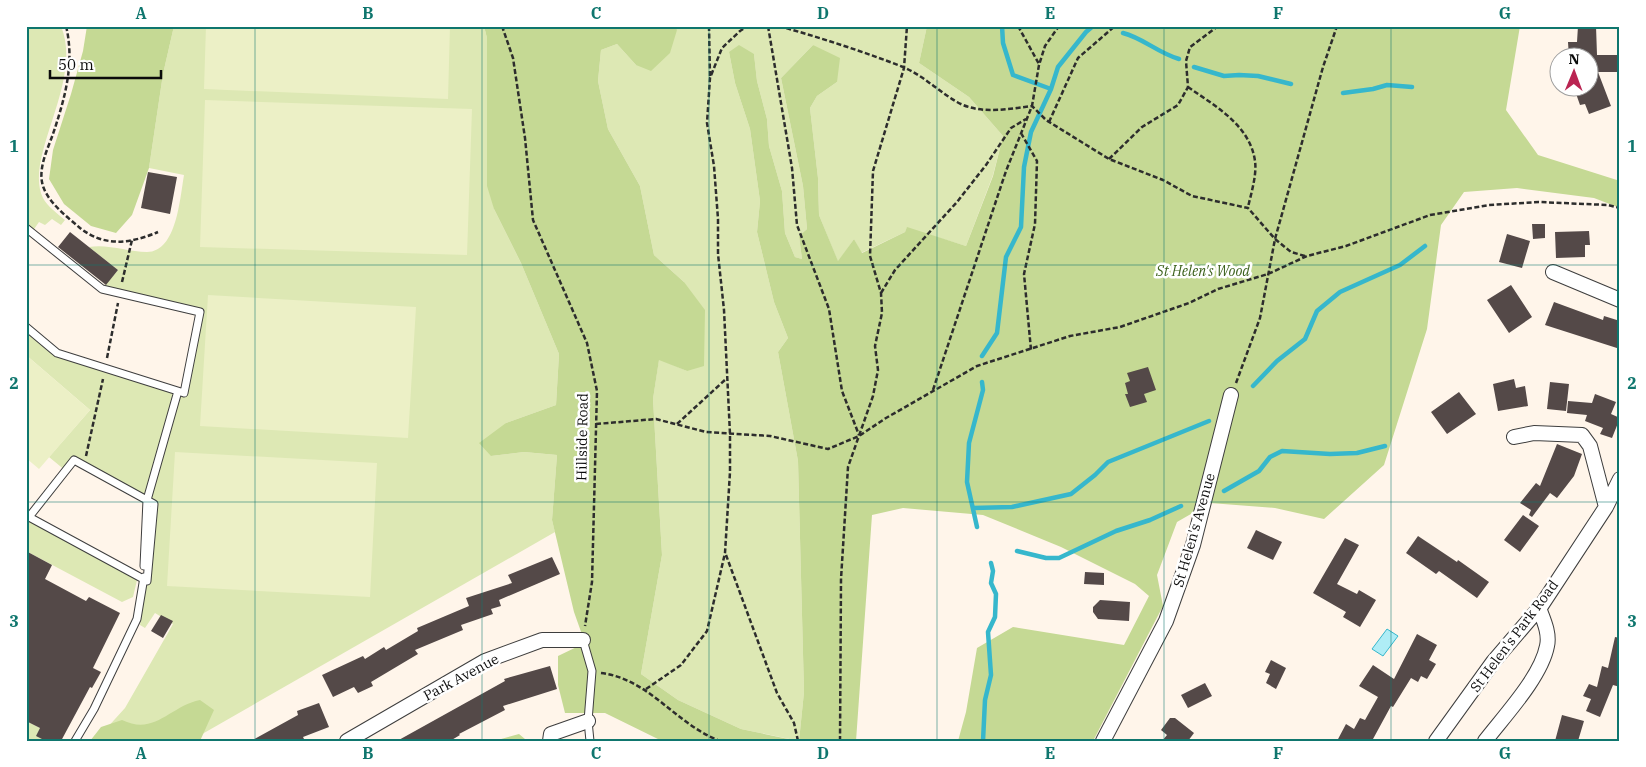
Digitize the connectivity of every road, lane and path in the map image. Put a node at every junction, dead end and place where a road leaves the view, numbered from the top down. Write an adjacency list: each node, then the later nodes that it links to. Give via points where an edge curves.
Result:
1 (66, 26): 30 (path, via 70,42 69,78 43,162 42,182 51,201 93,238 117,242)
2 (502, 26): 43 (path, Hillside Road, via 513,58 533,220 587,343 597,391)
3 (709, 26): 18 (path)
4 (748, 26): 18 (path, via 722,48)
5 (768, 26): 46 (path, via 792,168 797,225 829,309 842,391)
6 (779, 26): 14 (path)
7 (792, 26): 15 (path)
8 (907, 26): 17 (path)
9 (1018, 26): 16 (path)
10 (1059, 26): 16 (path, via 1045,46)
11 (1116, 26): 22 (path, via 1078,58)
12 (1218, 26): 19 (path, via 1190,47 1186,61)
13 (1337, 26): 29 (path)
14 (784, 27): 15 (path)
15 (790, 30): 17 (path, via 832,41)
16 (1039, 65): 20 (path)
17 (904, 68): 20 (path, via 958,103 990,111); 34 (path, via 873,171 870,256)
18 (710, 78): 39 (path, via 707,123 714,166)
19 (1188, 86): 24 (path, via 1178,105 1142,127); 25 (path, via 1246,134 1256,162)
20 (1032, 106): 21 (path); 22 (path)
21 (1027, 118): 23 (path); 34 (path, via 1011,128 957,202 894,270)
22 (1048, 121): 24 (path)
23 (1021, 133): 38 (path, via 1037,161 1035,224 1024,274); 41 (path)
24 (1109, 159): 25 (path, via 1163,180 1192,196)
25 (1248, 208): 29 (path)
26 (1620, 208): 31 (path, via 1540,202 1481,206 1430,214 1346,246)
27 (26, 228): 35 (lane, via 102,289)
28 (158, 232): 30 (path)
29 (1275, 239): 31 (path, via 1291,252); 33 (path)
30 (132, 240): 35 (path)
31 (1307, 256): 33 (path)
32 (1553, 272): 36 (street)
33 (1268, 274): 38 (path, via 1218,289 1189,303 1120,327 1070,336); 42 (path, via 1260,318)
34 (881, 293): 46 (path, via 882,313 874,346 878,370)
35 (120, 294): 40 (lane, via 200,312 184,393)
36 (1620, 300)
37 (26, 327): 40 (lane, via 57,353)
38 (1031, 350): 41 (path, via 977,366)
39 (726, 379): 44 (path); 45 (path)
40 (178, 391): 49 (lane)
41 (932, 392): 46 (path)
42 (1231, 395): 66 (street, St Helen's Avenue, via 1193,545 1166,621)
43 (596, 424): 44 (path, via 656,419); 55 (path, Hillside Road, via 592,582)
44 (677, 424): 45 (path)
45 (730, 434): 46 (path, via 770,436 828,449); 52 (path)
46 (859, 436): 65 (path, via 848,467 841,579)
47 (1514, 437): 50 (street, via 1534,433 1582,435 1590,446)
48 (1620, 479): 50 (street, St Helen's Park Road)
49 (147, 500): 51 (lane, via 74,460); 53 (lane, via 154,504 147,581)
50 (1606, 507): 54 (street, St Helen's Park Road)
51 (29, 511): 53 (lane, via 28,517)
52 (725, 553): 57 (path, via 707,631 681,664); 64 (path, via 776,694 794,724)
53 (144, 579): 59 (lane, via 136,619)
54 (1539, 608): 67 (street, St Helen's Park Road, via 1493,662); 68 (street, via 1548,645 1537,670)
55 (584, 640): 56 (lane); 60 (street, Park Avenue, via 542,640 485,661)
56 (592, 671): 57 (path, via 618,675); 58 (lane)
57 (646, 689): 63 (path, via 686,723)
58 (588, 721): 61 (street, via 551,734); 62 (lane)
59 (75, 741)
60 (347, 741)
61 (550, 741)
62 (590, 741)
63 (720, 741)
64 (798, 741)
65 (840, 741)
66 (1103, 741)
67 (1436, 741)
68 (1485, 741)

